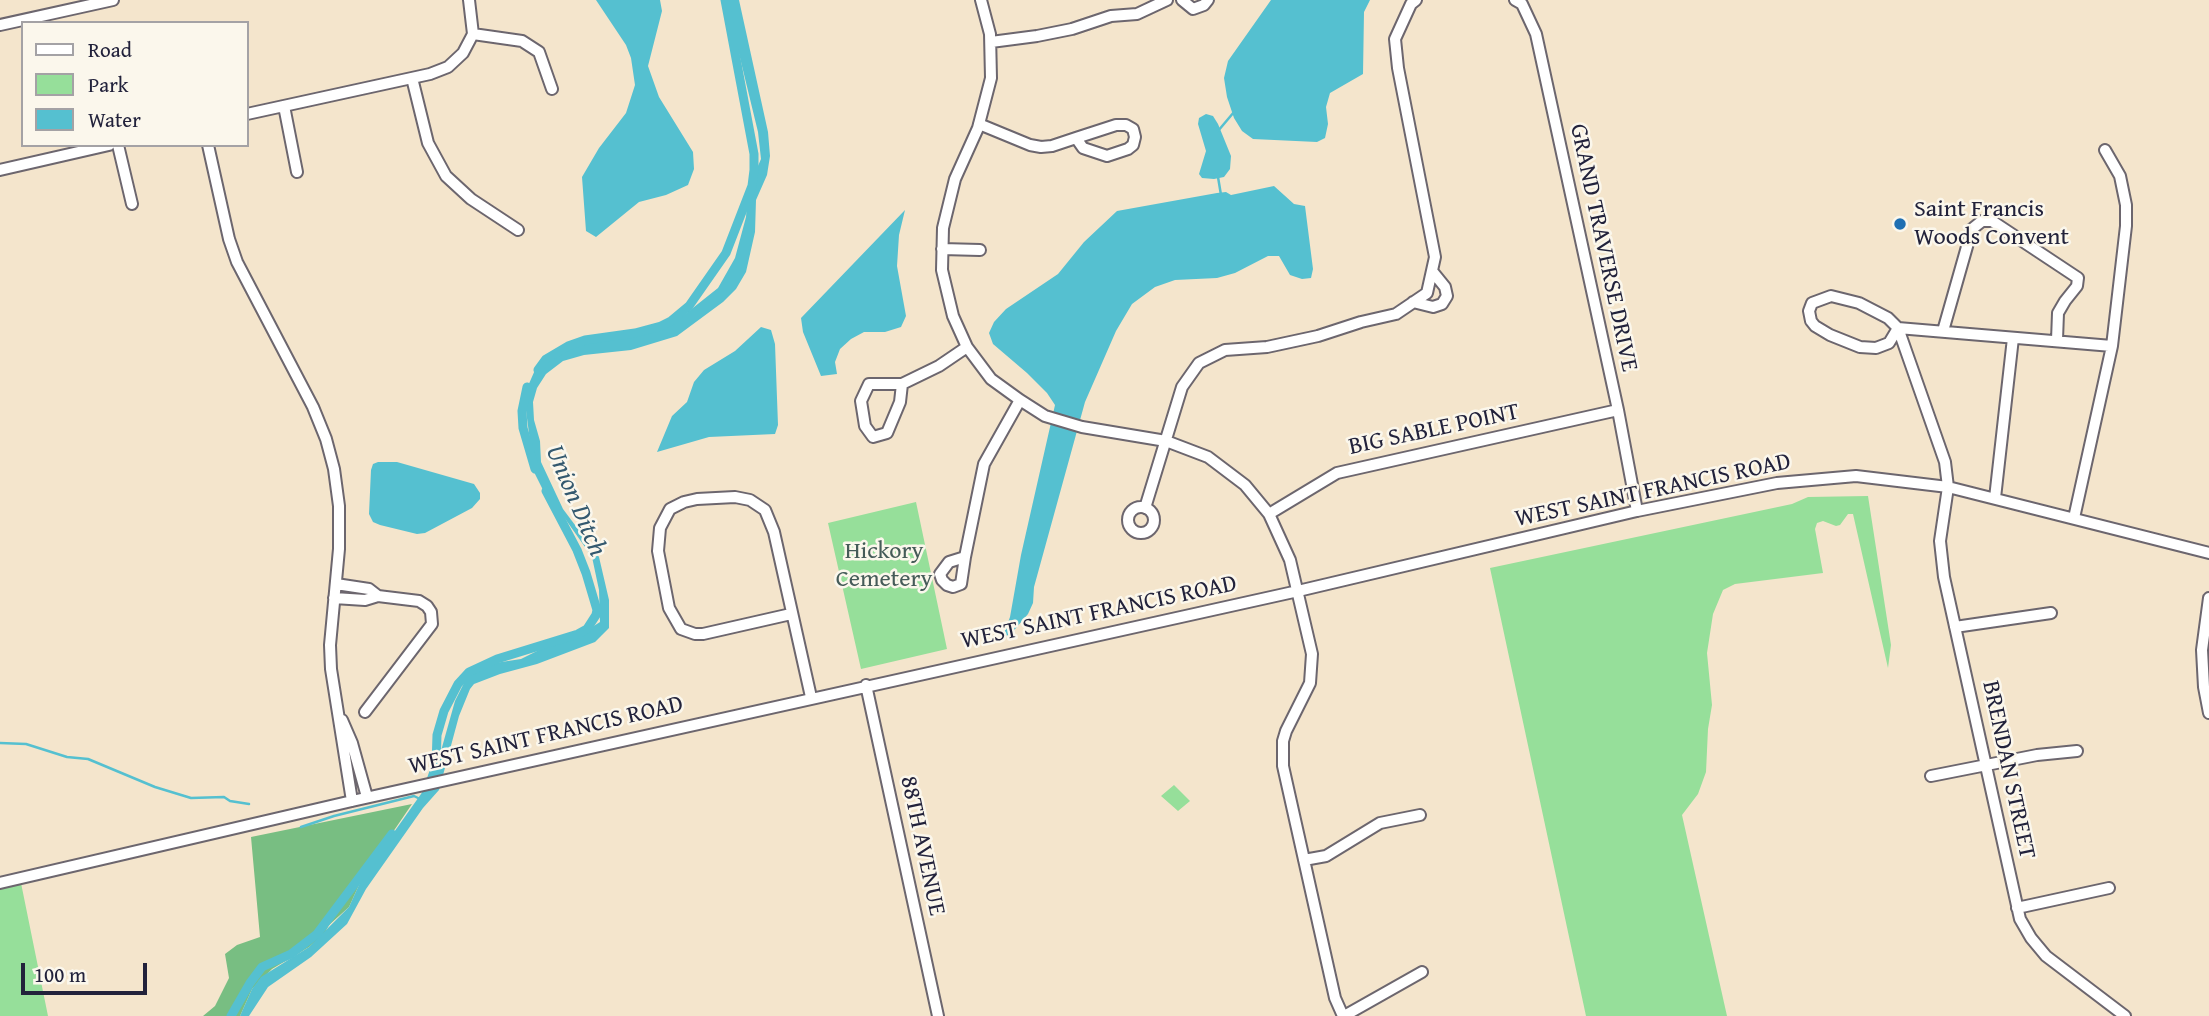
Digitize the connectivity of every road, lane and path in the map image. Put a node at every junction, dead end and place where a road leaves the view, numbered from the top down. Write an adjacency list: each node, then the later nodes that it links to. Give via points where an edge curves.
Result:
1 (113, 0): 9 (street)
2 (469, 0): 11 (street)
3 (981, 0): 12 (street)
4 (1167, 0): 12 (street, via 1137,14)
5 (1182, 0): 6 (street, via 1194,9)
6 (1208, 0)
7 (1416, 0): 29 (street, via 1395,39 1435,257)
8 (1516, 0): 39 (street, GRAND TRAVERSE DRIVE, via 1536,34)
9 (82, 3): 10 (street)
10 (0, 25)
11 (473, 34): 13 (street, via 453,63); 14 (street, via 522,41 539,52)
12 (991, 42): 17 (street, via 991,78)
13 (412, 78): 15 (street); 26 (street, via 428,143 442,170 465,194)
14 (552, 89)
15 (284, 106): 16 (street); 24 (street)
16 (248, 114)
17 (979, 124): 18 (street, via 1041,147); 27 (street, via 955,179 943,228)
18 (1076, 138): 18 (street, via 1116,125 1133,129 1135,137 1128,149 1107,156 1083,148)
19 (101, 147): 23 (street)
20 (118, 147): 25 (street)
21 (208, 147): 49 (street, via 237,262 326,439 339,506)
22 (2105, 149): 35 (street, via 2120,176 2126,205)
23 (0, 170)
24 (298, 172)
25 (132, 204)
26 (518, 230)
27 (943, 249): 28 (street); 36 (street, via 942,270 953,316)
28 (979, 250)
29 (1432, 271): 30 (street, via 1426,293); 30 (street, via 1447,296 1433,307)
30 (1413, 302): 40 (street, via 1396,314 1318,336 1211,356 1199,363 1182,387)
31 (1898, 328): 31 (street, via 1889,344 1860,347 1815,326 1809,311 1812,303 1831,296 1859,303); 32 (street); 41 (street, BRENDAN STREET, via 1945,462)
32 (1943, 331): 33 (street); 34 (street, via 1972,229 1982,221 1992,221 2078,278 2058,313)
33 (2013, 338): 34 (street); 42 (street)
34 (2057, 340): 35 (street)
35 (2112, 346): 46 (street)
36 (967, 348): 37 (street); 38 (street, via 991,379)
37 (902, 384): 37 (street, via 869,384 861,401 865,426 873,437 887,433)
38 (1020, 400): 40 (street, via 1045,415 1082,427); 48 (street, via 984,464)
39 (1618, 410): 44 (street, GRAND TRAVERSE DRIVE); 45 (street, BIG SABLE POINT, via 1337,473)
40 (1166, 441): 43 (street); 45 (street, via 1208,457 1245,485)
41 (1948, 487): 42 (street, WEST SAINT FRANCIS ROAD); 44 (street, WEST SAINT FRANCIS ROAD, via 1887,478 1812,478); 56 (street, BRENDAN STREET, via 1940,541)
42 (1995, 498): 46 (street, WEST SAINT FRANCIS ROAD)
43 (1145, 508)
44 (1637, 511): 50 (street, WEST SAINT FRANCIS ROAD)
45 (1269, 514): 50 (street)
46 (2074, 517): 47 (street, WEST SAINT FRANCIS ROAD)
47 (2209, 554)
48 (965, 557)
49 (336, 584): 51 (street, via 369,589); 52 (street)
50 (1298, 591): 57 (street, WEST SAINT FRANCIS ROAD); 68 (street, via 1312,671 1286,731 1281,757)
51 (378, 596): 52 (street); 59 (street, via 419,601 427,606 432,624)
52 (334, 598): 61 (street, via 330,645)
53 (2209, 598): 60 (street, via 2202,650)
54 (2051, 612): 56 (street)
55 (792, 614): 55 (street, via 765,510 735,497 697,499 670,509 660,528 658,551 669,608 681,629 703,634); 58 (street)
56 (1955, 627): 63 (street, BRENDAN STREET)
57 (866, 685): 58 (street, WEST SAINT FRANCIS ROAD); 73 (street, 88TH AVENUE)
58 (811, 697): 65 (street, WEST SAINT FRANCIS ROAD)
59 (365, 712)
60 (2209, 713)
61 (339, 715): 65 (street); 66 (street)
62 (2077, 751): 63 (street)
63 (1985, 765): 64 (street); 71 (street, BRENDAN STREET)
64 (1931, 776)
65 (367, 797): 66 (street, WEST SAINT FRANCIS ROAD)
66 (352, 801): 69 (street, WEST SAINT FRANCIS ROAD)
67 (1420, 815): 68 (street, via 1380,824 1326,856)
68 (1304, 860): 74 (street)
69 (0, 883)
70 (2109, 888): 71 (street)
71 (2017, 908): 75 (street, BRENDAN STREET, via 2039,949)
72 (1422, 972): 74 (street)
73 (938, 1016)
74 (1343, 1016)
75 (2125, 1016)

